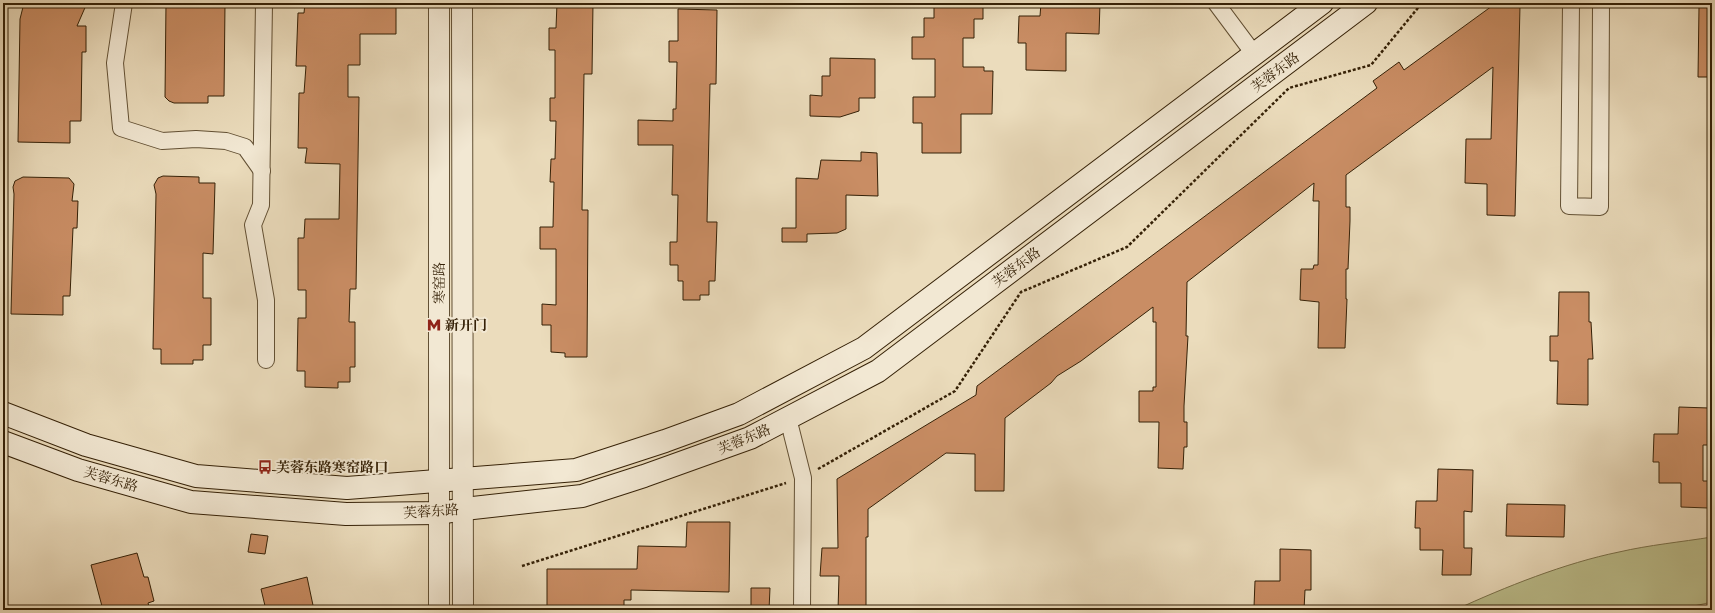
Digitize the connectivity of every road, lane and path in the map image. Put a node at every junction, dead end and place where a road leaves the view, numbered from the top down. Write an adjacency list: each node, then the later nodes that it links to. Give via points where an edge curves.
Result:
1 (124, 3): 12 (street, via 115,63 121,128 162,141 226,141 245,147)
2 (264, 3): 12 (street)
3 (439, 3): 19 (street, 寒窑路)
4 (462, 3): 17 (street, 寒窑路)
5 (1216, 3): 11 (street)
6 (1322, 3): 11 (main road, 芙蓉东路)
7 (1366, 3): 15 (main road, 芙蓉东路, via 878,371)
8 (1422, 3): 18 (path, via 1371,65 1289,88 1127,247 1021,292 954,391)
9 (1571, 3): 10 (street, via 1569,206 1600,207)
10 (1600, 3)
11 (1254, 54): 17 (main road, 芙蓉东路, via 864,348 739,414 643,449 576,470)
12 (262, 171): 13 (street, via 261,205 253,225 266,300)
13 (266, 360)
14 (3, 413): 19 (main road, 芙蓉东路, via 86,445 196,476 347,488)
15 (788, 418): 18 (street); 20 (main road, 芙蓉东路, via 750,438 674,467 582,496)
16 (3, 442): 21 (main road, 芙蓉东路, via 78,470 192,502 346,514)
17 (464, 478): 19 (main road, 芙蓉东路); 20 (street, 寒窑路)
18 (803, 478): 22 (path); 25 (street)
19 (440, 481): 21 (street, 寒窑路)
20 (464, 509): 21 (main road, 芙蓉东路); 24 (street, 寒窑路)
21 (440, 513): 23 (street, 寒窑路)
22 (522, 566)
23 (439, 610)
24 (463, 610)
25 (802, 610)

